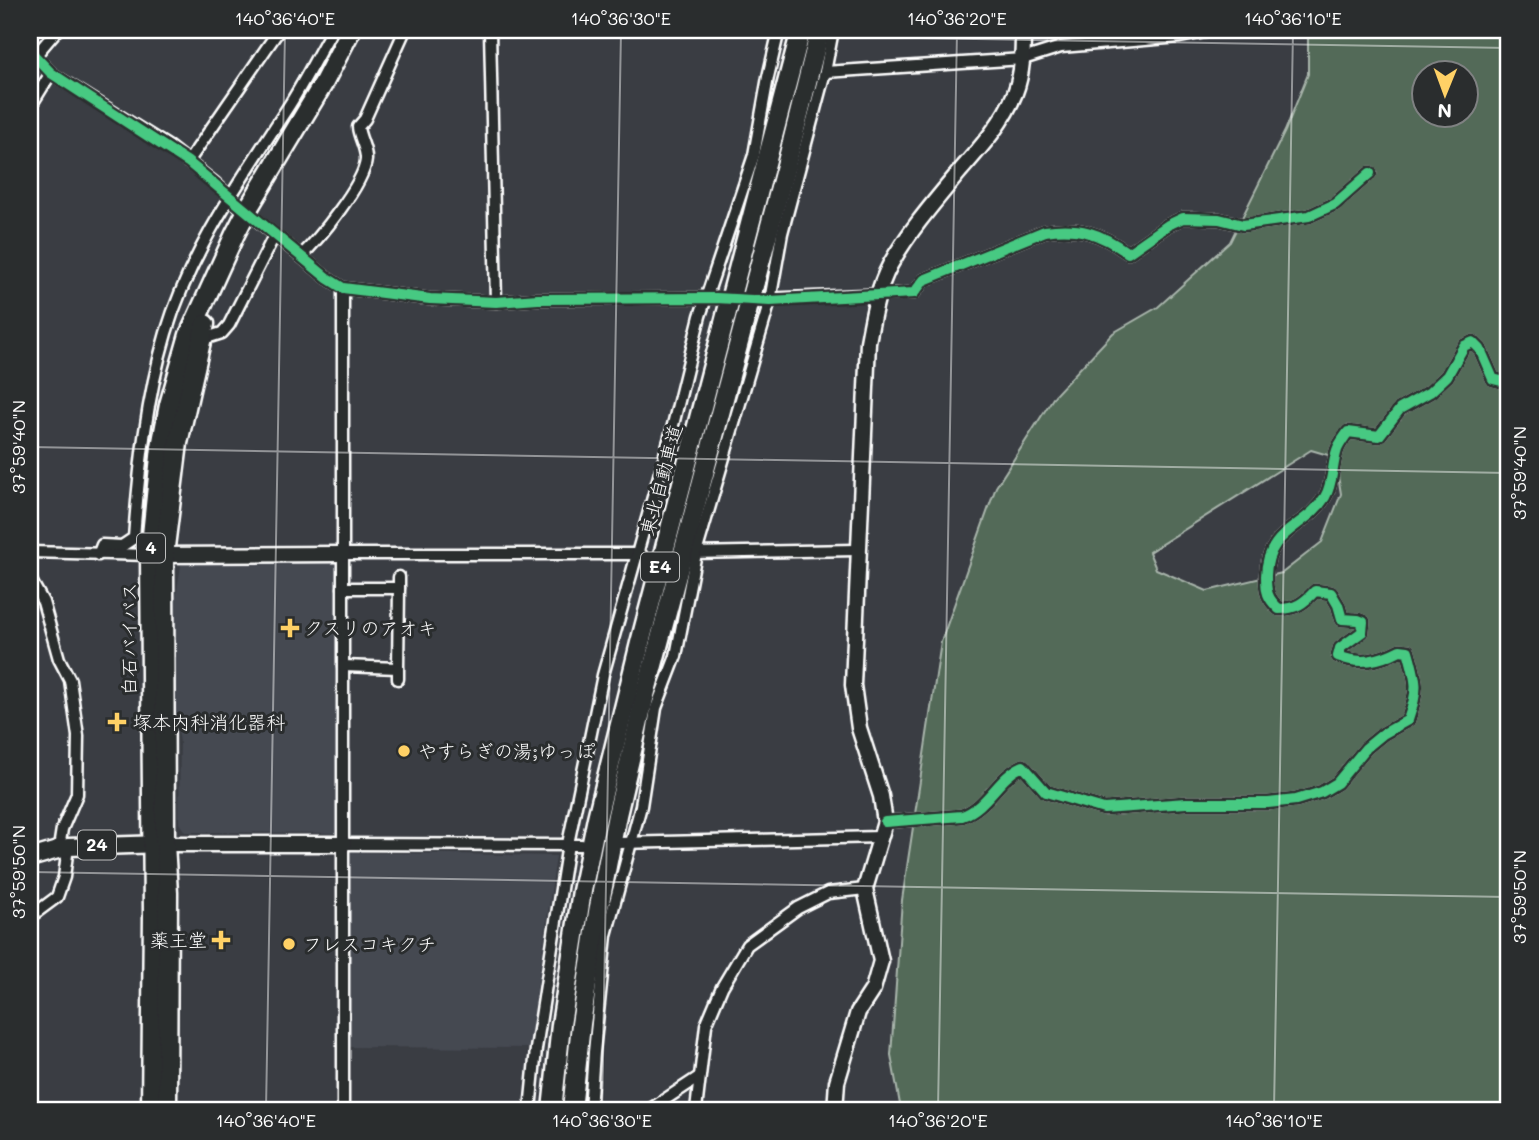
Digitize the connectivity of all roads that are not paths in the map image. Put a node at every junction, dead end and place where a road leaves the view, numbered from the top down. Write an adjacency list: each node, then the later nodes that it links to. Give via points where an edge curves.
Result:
1 (57, 30): 13 (street)
2 (279, 30): 18 (street)
3 (332, 30): 20 (street)
4 (351, 30): 25 (highway, 白石バイパス / 4, via 249,206)
5 (405, 30): 24 (street, via 358,127 366,160 362,172 330,225)
6 (490, 30): 30 (street)
7 (779, 30): 28 (street, via 754,155)
8 (801, 30): 64 (highway, 東北自動車道 / E4, via 597,818 561,1025)
9 (820, 30): 65 (highway, E4, via 617,815 598,912)
10 (833, 30): 15 (street)
11 (1023, 30): 14 (street)
12 (1216, 30): 14 (street, via 1061,47)
13 (33, 54): 16 (street)
14 (1023, 58): 15 (street); 27 (street, via 1005,115 918,223)
15 (825, 72): 29 (street)
16 (51, 73): 17 (street); 18 (street)
17 (30, 107)
18 (188, 162): 20 (street)
19 (1370, 173): 27 (street, via 1335,204 1309,216 1243,225 1183,218 1128,253 1087,231 1045,231 924,280 914,293)
20 (229, 198): 21 (street); 38 (street, via 166,331 141,451 134,538 122,547 102,545)
21 (239, 206)
22 (252, 216): 23 (street)
23 (274, 236): 24 (street); 31 (street, via 229,325 222,333)
24 (301, 256): 26 (street)
25 (223, 263): 31 (highway, 白石バイパス / 4); 39 (highway, 白石バイパス / 4, via 189,335 169,405 160,458)
26 (343, 288): 30 (street); 36 (street)
27 (876, 296): 29 (street); 33 (street, via 868,342)
28 (711, 299): 30 (street); 37 (street, via 684,375)
29 (765, 300): 35 (street)
30 (496, 302)
31 (200, 340): 39 (highway, 白石バイパス / 4)
32 (1509, 379): 47 (street, via 1493,379 1480,349 1473,342 1464,346 1447,376 1400,409 1379,436 1348,432 1338,448 1326,496 1274,544 1266,569 1266,592 1279,609 1303,604 1315,591 1331,593 1342,619 1363,622 1362,632 1340,648 1338,656 1353,663 1408,651 1417,683 1408,720 1366,748 1337,783 1296,800 1104,809 1046,792 1023,766 1011,771 973,812)
33 (857, 550): 35 (street); 47 (street, via 853,685 859,728)
34 (30, 552): 38 (street)
35 (693, 553): 49 (street, via 677,656 656,708)
36 (343, 554): 37 (street); 39 (street); 42 (street)
37 (639, 554): 53 (street, via 603,676)
38 (98, 555): 39 (street)
39 (157, 555): 51 (highway, 白石バイパス / 4)
40 (399, 577): 43 (street)
41 (30, 579): 55 (street, via 43,602 70,681 78,736 77,794 62,829)
42 (343, 588): 43 (street); 44 (street)
43 (399, 588): 45 (street)
44 (343, 666): 45 (street); 52 (street)
45 (398, 668): 46 (street)
46 (398, 679)
47 (885, 822): 48 (street)
48 (881, 837): 49 (street); 57 (street)
49 (633, 842): 50 (street); 66 (street, via 606,935)
50 (619, 843)
51 (158, 844): 52 (street); 55 (main road, 24); 60 (highway, 白石バイパス / 4); 61 (highway, 白石バイパス / 4, via 168,907)
52 (344, 844): 53 (street); 62 (street)
53 (568, 844): 54 (street); 63 (street)
54 (581, 845)
55 (64, 847): 56 (main road, 24); 58 (street, via 64,877 57,897)
56 (30, 858)
57 (865, 889): 59 (street, via 828,893 798,908 747,945 706,1025); 69 (street, via 881,961 873,989 858,1012 837,1082)
58 (30, 917)
59 (699, 1077): 67 (street); 68 (street)
60 (151, 1110)
61 (167, 1110)
62 (343, 1110)
63 (530, 1110)
64 (552, 1110)
65 (572, 1110)
66 (590, 1110)
67 (649, 1110)
68 (696, 1110)
69 (835, 1110)

